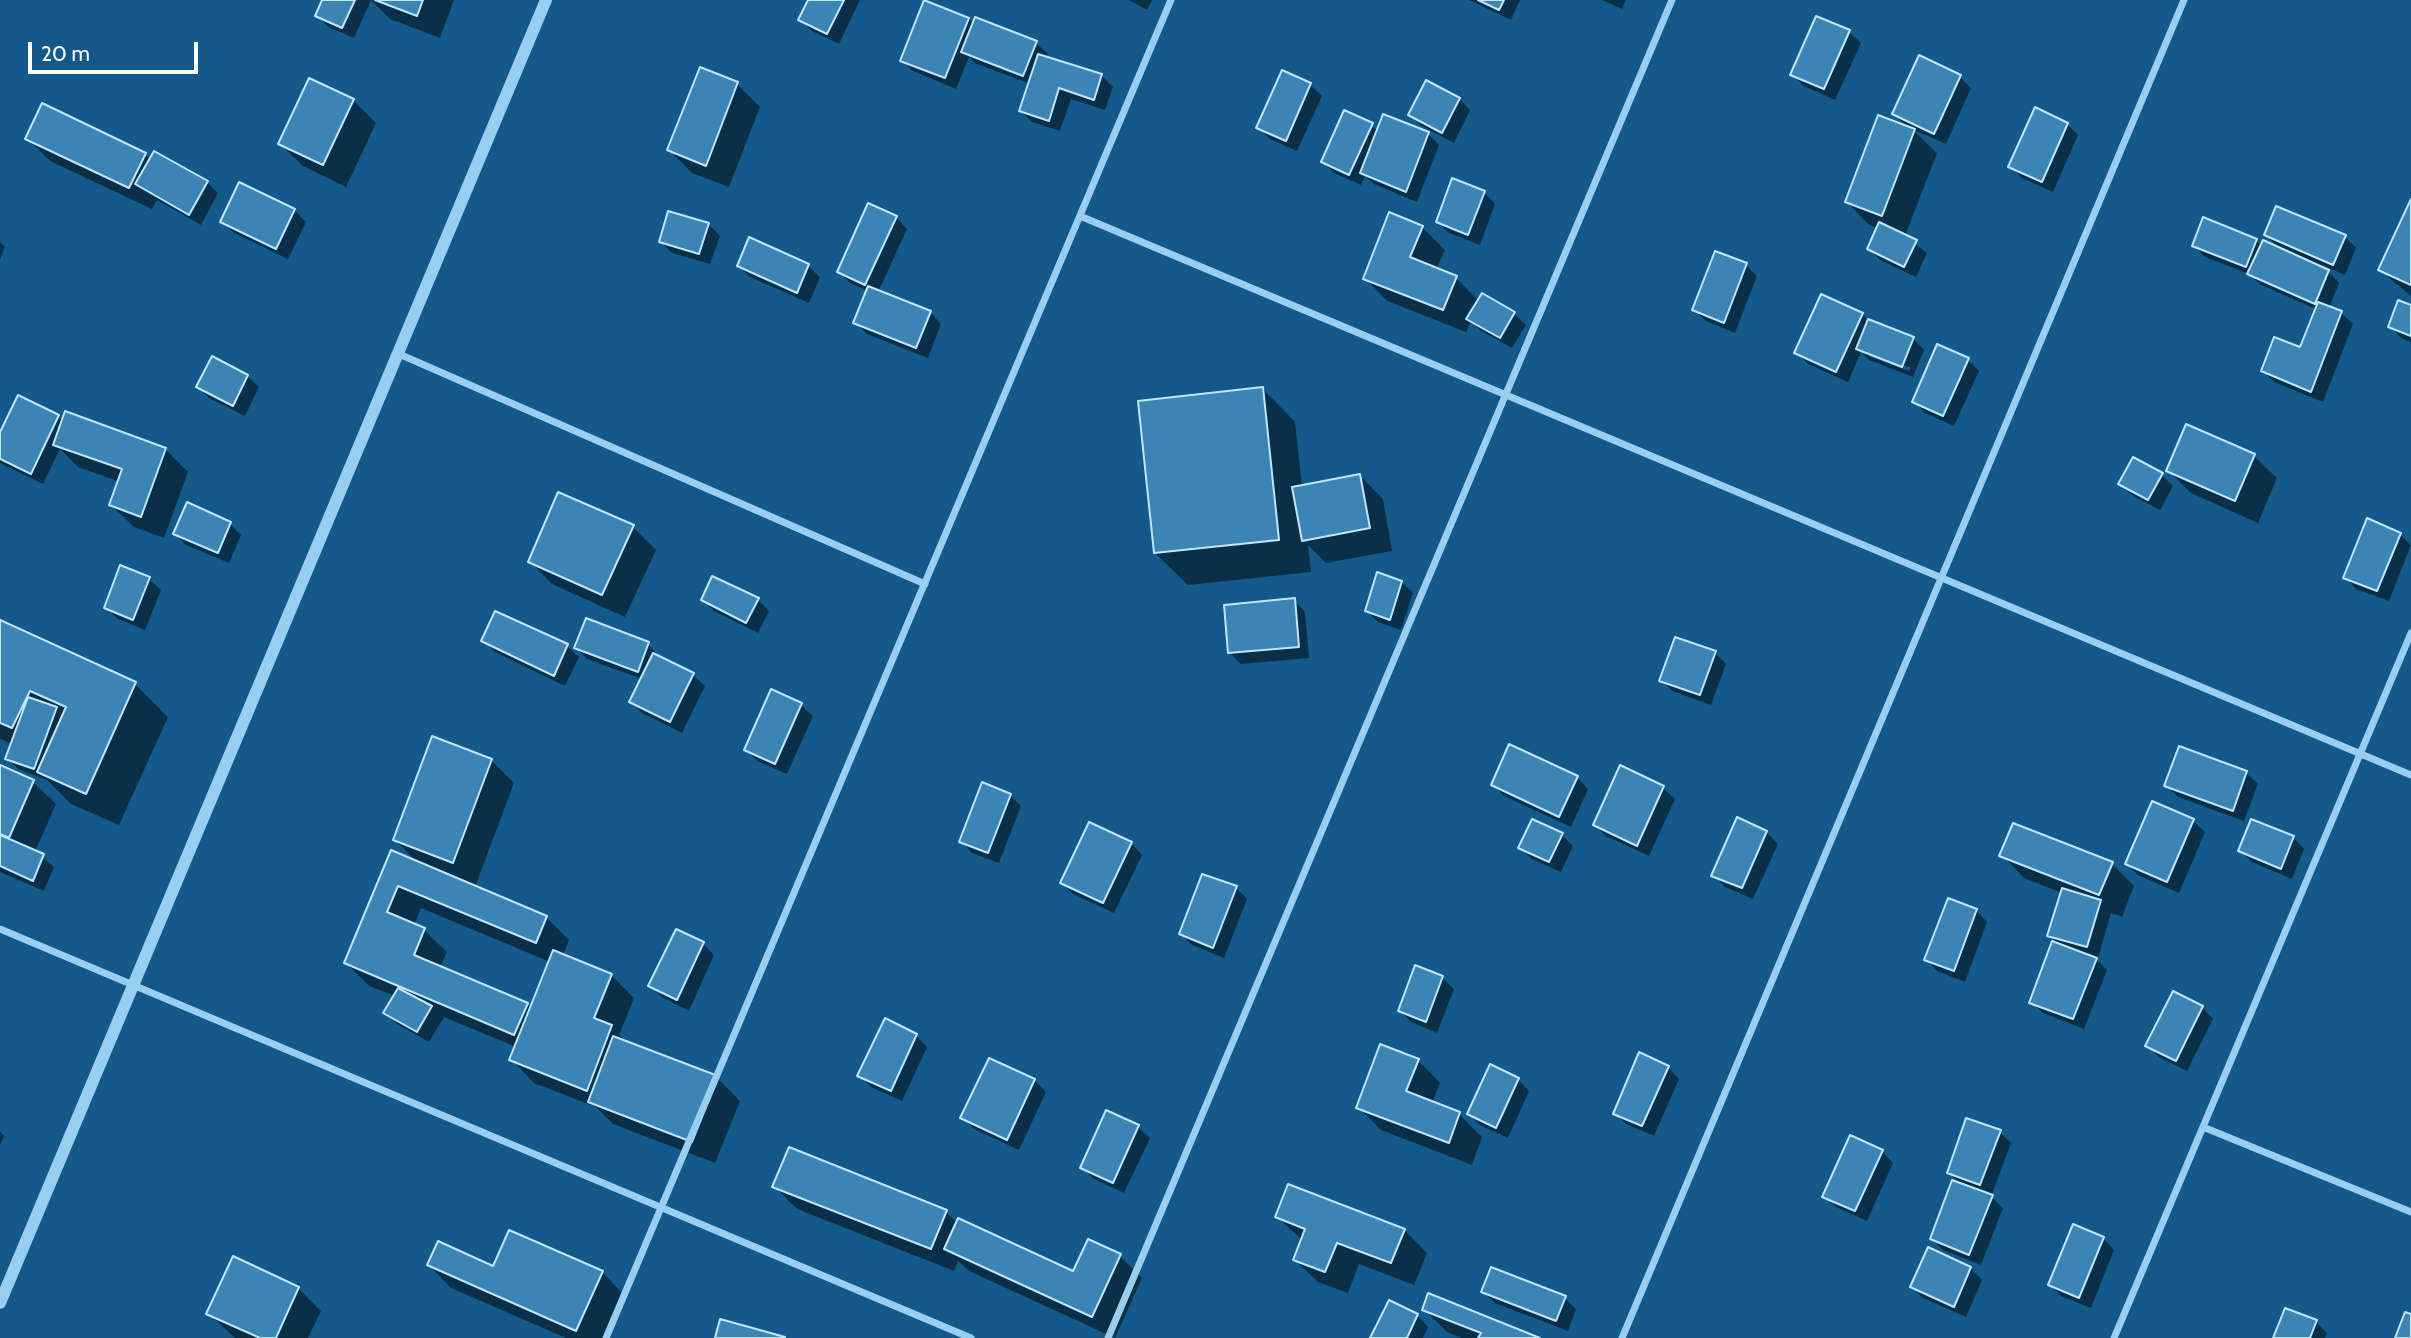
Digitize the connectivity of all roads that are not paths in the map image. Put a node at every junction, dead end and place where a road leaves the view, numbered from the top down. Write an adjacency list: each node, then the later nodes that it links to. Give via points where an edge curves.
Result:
1 (546, 0): 6 (street)
2 (1171, 0): 5 (street)
3 (1672, 0): 7 (street)
4 (2184, 0): 8 (street)
5 (1080, 216): 7 (street); 9 (street)
6 (398, 354): 9 (street); 14 (street)
7 (1506, 395): 8 (street); 21 (street)
8 (1941, 578): 11 (street); 22 (street)
9 (925, 584): 16 (street)
10 (2411, 633): 11 (street)
11 (2360, 754): 12 (street); 15 (street)
12 (2411, 775)
13 (0, 929): 14 (street)
14 (132, 986): 16 (street); 18 (street)
15 (2203, 1127): 17 (street); 23 (street)
16 (661, 1208): 19 (street); 20 (street)
17 (2411, 1212)
18 (0, 1303)
19 (606, 1338)
20 (971, 1338)
21 (1108, 1338)
22 (1622, 1338)
23 (2114, 1338)

